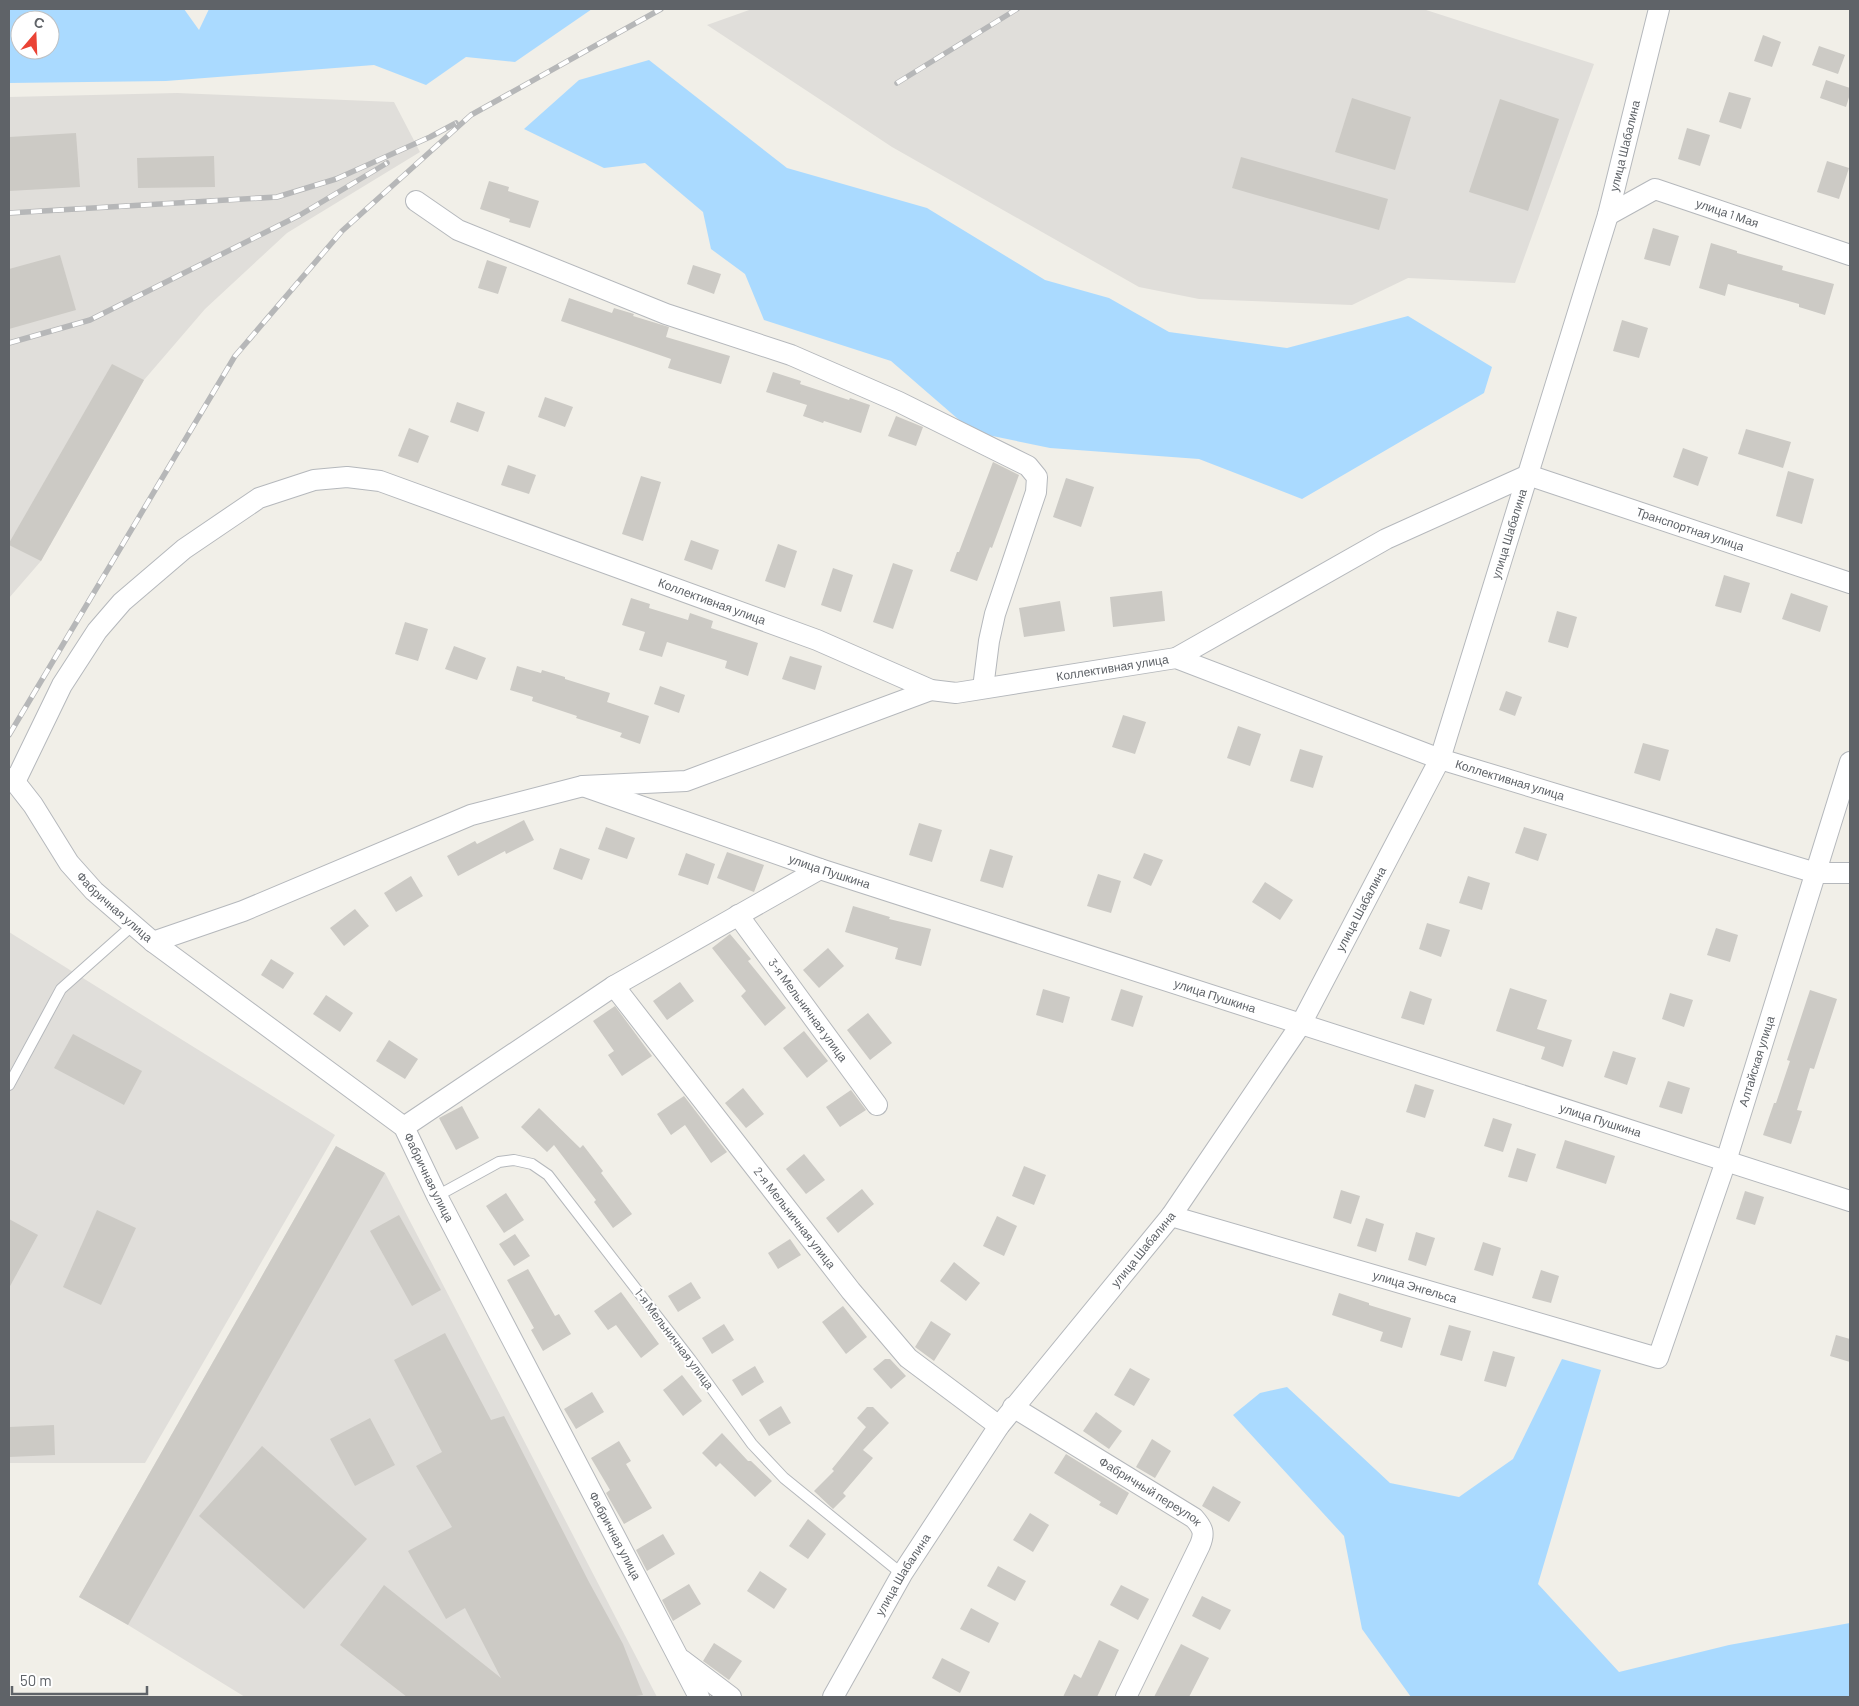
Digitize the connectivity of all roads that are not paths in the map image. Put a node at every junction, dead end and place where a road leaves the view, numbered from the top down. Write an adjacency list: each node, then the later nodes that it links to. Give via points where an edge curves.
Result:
1 (1659, 9): 3 (street, улица Шабалина)
2 (416, 201): 8 (street, via 458,230 666,314 791,355 899,402 1028,466 1037,477 1036,492 995,614)
3 (1608, 215): 4 (street, улица 1 Мая, via 1655,190); 5 (street, улица Шабалина)
4 (1850, 255)
5 (1528, 475): 6 (street, Транспортная улица); 7 (street, via 1386,539); 10 (street, улица Шабалина)
6 (1850, 583)
7 (1176, 658): 8 (street, Коллективная улица); 10 (street, Коллективная улица)
8 (983, 688): 9 (street, Коллективная улица, via 956,693)
9 (930, 690): 12 (street, Коллективная улица, via 816,640 380,481 347,476 314,480 259,498 184,549 122,602 96,630 62,685); 13 (street, via 686,780)
10 (1440, 759): 15 (street, Коллективная улица); 21 (street, улица Шабалина)
11 (1850, 762): 15 (street, Алтайская улица)
12 (12, 780): 18 (street, Фабричная улица, via 33,805 69,863 94,892)
13 (583, 786): 14 (street, улица Пушкина); 19 (street, via 471,815 243,911)
14 (820, 869): 17 (street); 21 (street, улица Пушкина)
15 (1816, 873): 16 (street, Коллективная улица); 25 (street, Алтайская улица)
16 (1850, 873)
17 (738, 916): 20 (street); 23 (street, 3-я Мельничная улица)
18 (133, 925): 19 (street, Фабричная улица); 22 (lane, via 61,988)
19 (153, 942): 24 (street, Фабричная улица)
20 (614, 986): 24 (street); 31 (street, 2-я Мельничная улица, via 851,1291 908,1358)
21 (1301, 1024): 25 (street, улица Пушкина); 28 (street, улица Шабалина)
22 (9, 1086)
23 (877, 1105)
24 (404, 1127): 26 (street, Фабричная улица)
25 (1726, 1161): 27 (street, улица Пушкина); 29 (street, Алтайская улица)
26 (437, 1196): 32 (lane, 1-я Мельничная улица, via 499,1162 514,1160 532,1164 548,1175 752,1444 784,1478); 33 (street, Фабричная улица)
27 (1850, 1201)
28 (1171, 1216): 29 (street, улица Энгельса); 30 (street, улица Шабалина)
29 (1658, 1358)
30 (1012, 1407): 31 (street, улица Шабалина); 37 (street, Фабричный переулок, via 1194,1518 1202,1528 1204,1536 1200,1545)
31 (999, 1426): 32 (street, улица Шабалина)
32 (902, 1574): 36 (street, улица Шабалина)
33 (677, 1656): 34 (street, Фабричная улица); 35 (street)
34 (699, 1697)
35 (731, 1697)
36 (833, 1697)
37 (1126, 1697)

